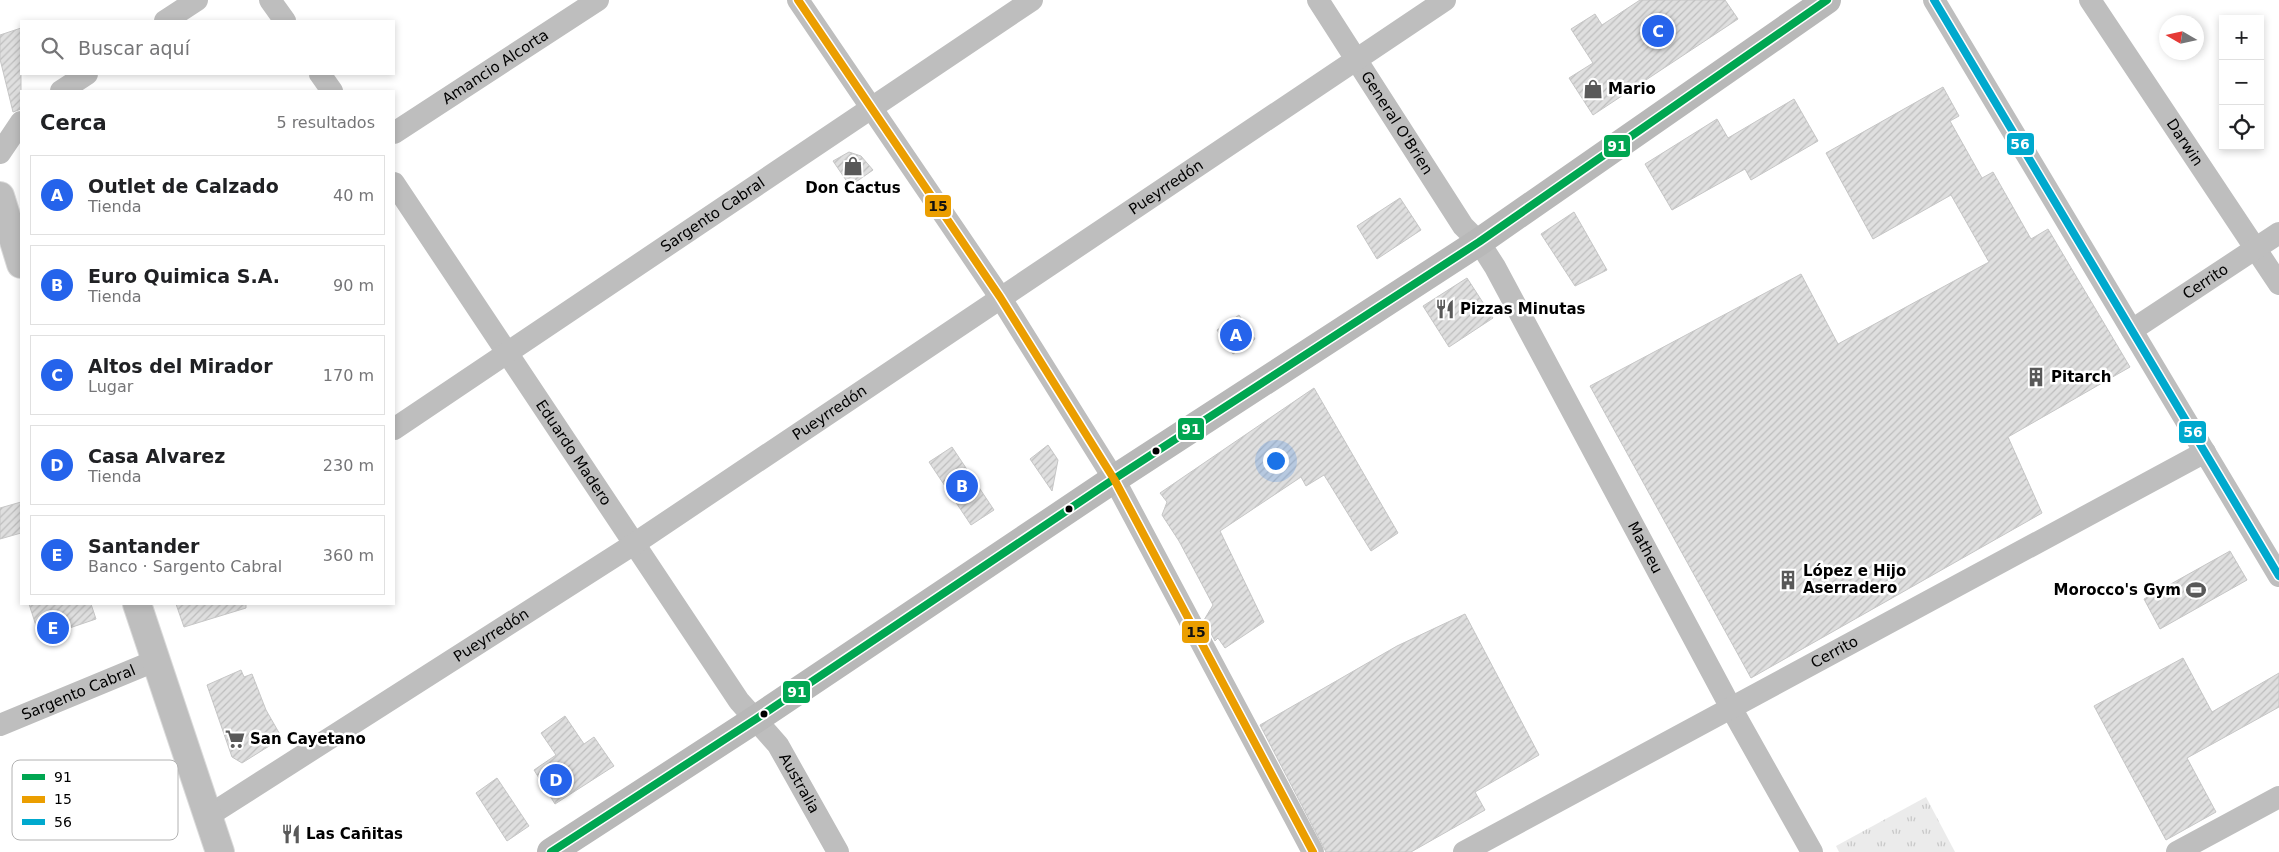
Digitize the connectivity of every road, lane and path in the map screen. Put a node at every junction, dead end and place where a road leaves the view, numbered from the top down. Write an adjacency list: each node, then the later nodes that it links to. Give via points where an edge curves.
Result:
1 (197, 0): 11 (street)
2 (270, 0): 12 (street)
3 (598, 0): 20 (street, Amancio Alcorta)
4 (798, 0): 18 (street)
5 (1032, 0): 18 (street, Sargento Cabral)
6 (1318, 0): 13 (street, General O'Brien)
7 (1445, 0): 13 (street, Pueyrredón)
8 (1827, 0): 25 (main road)
9 (1934, 0): 30 (street)
10 (2090, 0): 26 (street, Darwin)
11 (167, 20)
12 (284, 20)
13 (1357, 59): 25 (street, General O'Brien, via 1463,226); 29 (street, Pueyrredón)
14 (85, 75): 16 (street)
15 (321, 75): 17 (street)
16 (63, 90)
17 (331, 90)
18 (871, 106): 29 (street); 31 (street, Sargento Cabral)
19 (20, 124): 21 (street)
20 (395, 132)
21 (0, 154)
22 (395, 184): 31 (street, Eduardo Madero)
23 (0, 196): 27 (highway)
24 (2279, 233): 26 (street, Cerrito)
25 (1479, 242): 34 (main road); 39 (street, Matheu)
26 (2255, 249): 28 (street, Darwin); 30 (street, Cerrito)
27 (20, 261)
28 (2279, 284)
29 (1000, 297): 34 (street); 35 (street, Pueyrredón)
30 (2132, 330): 33 (street)
31 (508, 354): 32 (street, Sargento Cabral); 35 (street, Eduardo Madero)
32 (395, 429)
33 (2204, 452): 36 (street); 39 (street, Cerrito)
34 (1114, 479): 40 (main road); 47 (street)
35 (634, 544): 40 (street, Eduardo Madero, via 739,701); 43 (street, Pueyrredón)
36 (2279, 576)
37 (137, 605): 38 (highway)
38 (157, 660): 41 (street, Sargento Cabral); 43 (highway)
39 (1730, 706): 48 (street, Cerrito); 49 (street, Matheu)
40 (756, 719): 45 (main road); 46 (street, Australia, via 778,745)
41 (0, 725)
42 (2279, 797): 50 (street)
43 (208, 816): 44 (highway)
44 (220, 852)
45 (551, 852)
46 (838, 852)
47 (1313, 852)
48 (1464, 852)
49 (1812, 852)
50 (2177, 852)

